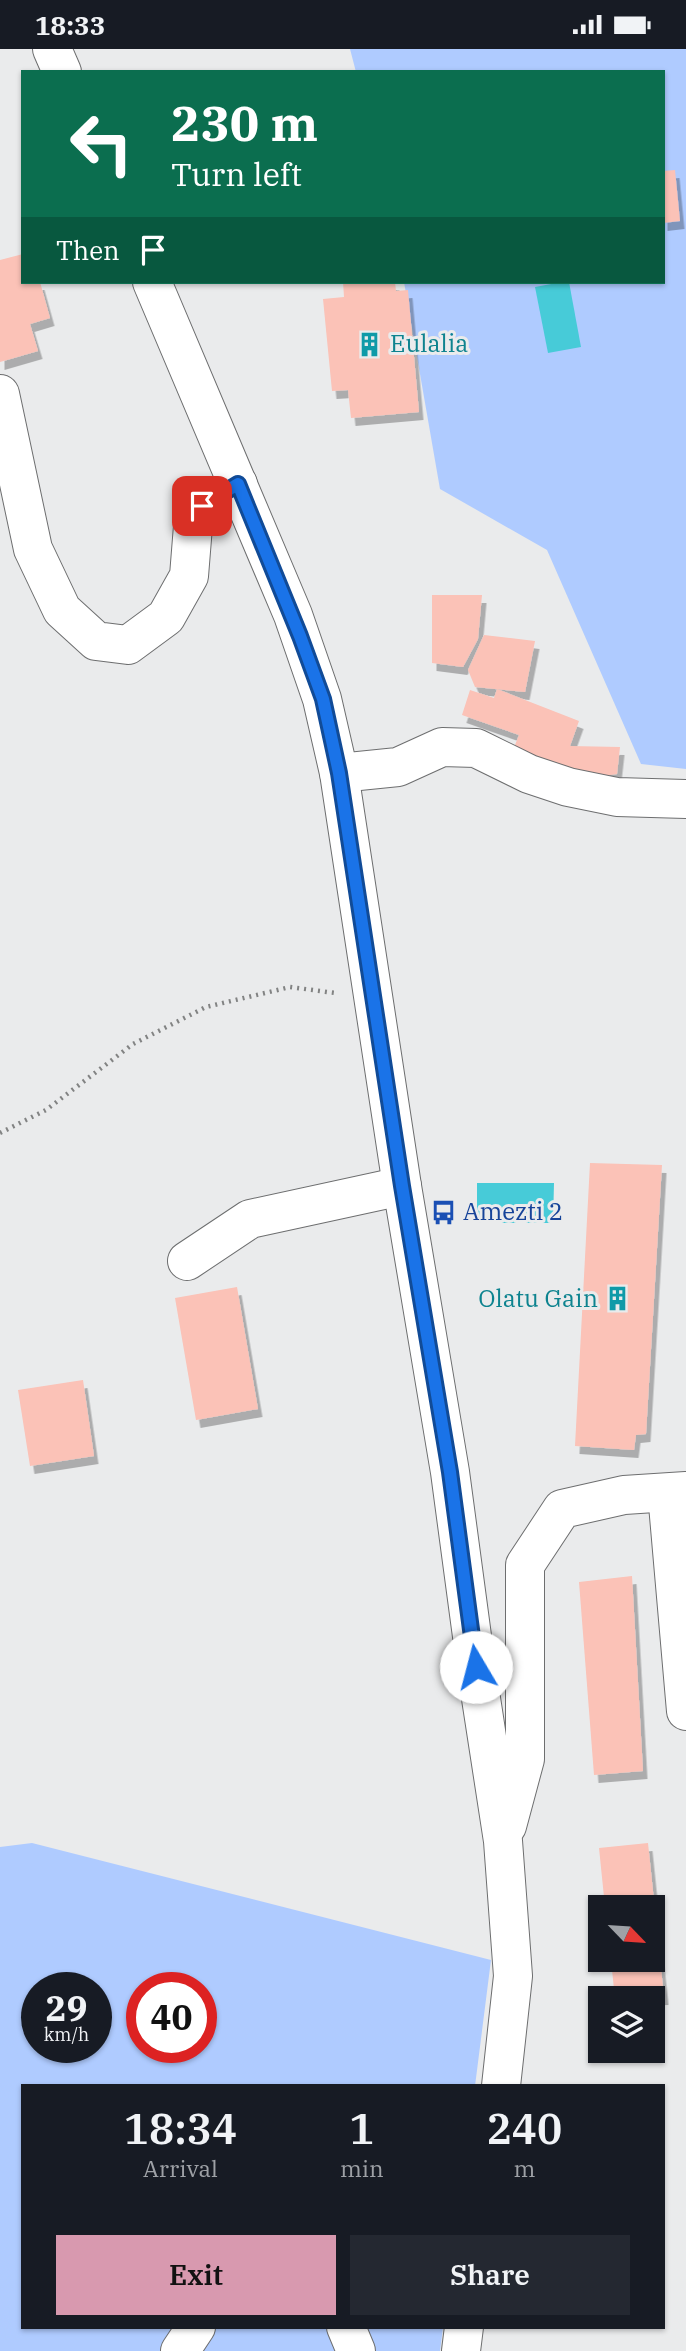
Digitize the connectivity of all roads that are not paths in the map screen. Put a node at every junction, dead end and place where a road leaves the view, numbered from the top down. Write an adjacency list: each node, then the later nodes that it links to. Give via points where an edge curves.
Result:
1 (52, 49): 2 (street)
2 (61, 70)
3 (153, 284): 5 (street)
4 (0, 394): 5 (street, via 33,549 62,610 96,641 128,645 166,617 189,576 193,526 202,506)
5 (238, 484): 6 (street, via 323,699)
6 (339, 773): 7 (street, via 398,767 442,747 476,748 568,787 617,797); 8 (street)
7 (686, 799)
8 (402, 1186): 9 (street, via 250,1219); 12 (street, via 450,1472)
9 (187, 1261)
10 (677, 1492): 11 (street); 12 (street, via 624,1495 562,1509 525,1565 525,1759)
11 (686, 1711)
12 (503, 1841): 13 (street, via 513,1976)
13 (501, 2084)
14 (195, 2329): 17 (street)
15 (347, 2329): 18 (street)
16 (464, 2329): 19 (street)
17 (180, 2351)
18 (356, 2351)
19 (461, 2351)

